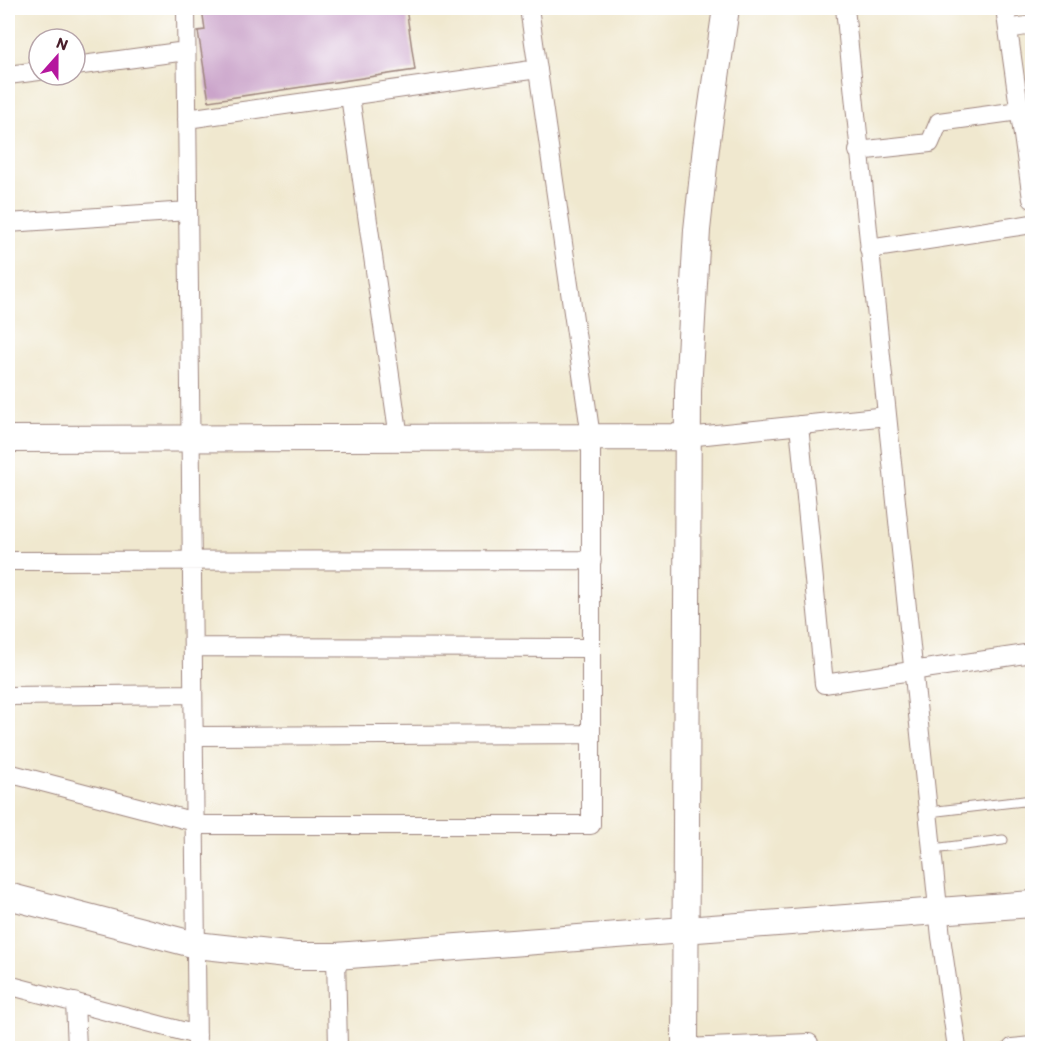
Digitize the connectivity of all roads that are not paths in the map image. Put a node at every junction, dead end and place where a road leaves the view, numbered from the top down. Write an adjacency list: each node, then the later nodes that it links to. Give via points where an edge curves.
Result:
1 (186, 8): 8 (street)
2 (530, 8): 10 (street)
3 (726, 8): 24 (street, via 697,230)
4 (845, 8): 16 (street)
5 (1005, 8): 7 (street)
6 (1032, 25): 7 (street)
7 (1008, 29): 14 (street)
8 (186, 51): 9 (street); 15 (street)
9 (87, 64)
10 (538, 69): 13 (street); 25 (street)
11 (27, 73): 12 (street)
12 (8, 75)
13 (350, 96): 15 (street); 26 (street)
14 (1024, 116): 16 (street, via 939,122 930,142); 17 (street)
15 (187, 119): 18 (street)
16 (858, 151): 21 (street)
17 (1032, 199)
18 (188, 211): 19 (street); 27 (street)
19 (8, 223)
20 (1032, 224): 21 (street)
21 (868, 249): 22 (street)
22 (887, 416): 23 (street); 35 (street)
23 (799, 425): 24 (street); 35 (street, via 824,684)
24 (687, 436): 25 (street); 49 (street)
25 (591, 437): 26 (street); 30 (street)
26 (399, 438): 27 (street)
27 (190, 439): 28 (street); 29 (street)
28 (8, 440)
29 (192, 560): 30 (street); 31 (street); 32 (street)
30 (592, 560): 33 (street)
31 (8, 561)
32 (193, 647): 33 (street); 36 (street)
33 (591, 648): 38 (street)
34 (1032, 653): 35 (street)
35 (913, 671): 42 (street)
36 (193, 694): 37 (street); 39 (street)
37 (8, 696)
38 (591, 734): 39 (street); 43 (street, via 591,825)
39 (194, 736): 43 (street)
40 (8, 773): 43 (street)
41 (1032, 800): 42 (lane)
42 (929, 812): 45 (street)
43 (195, 824): 50 (street)
44 (1003, 840): 45 (lane)
45 (933, 849): 48 (street)
46 (8, 896): 50 (street)
47 (1032, 904): 48 (street)
48 (939, 910): 49 (street); 60 (street)
49 (685, 928): 51 (street); 58 (street)
50 (196, 945): 51 (street, via 295,956); 54 (street)
51 (336, 956): 57 (street)
52 (8, 985): 53 (street)
53 (75, 1002): 54 (street); 56 (street)
54 (197, 1042)
55 (1032, 1046): 61 (street)
56 (77, 1048)
57 (338, 1048)
58 (685, 1048): 59 (street, via 809,1042)
59 (809, 1048)
60 (957, 1048)
61 (1012, 1048)

